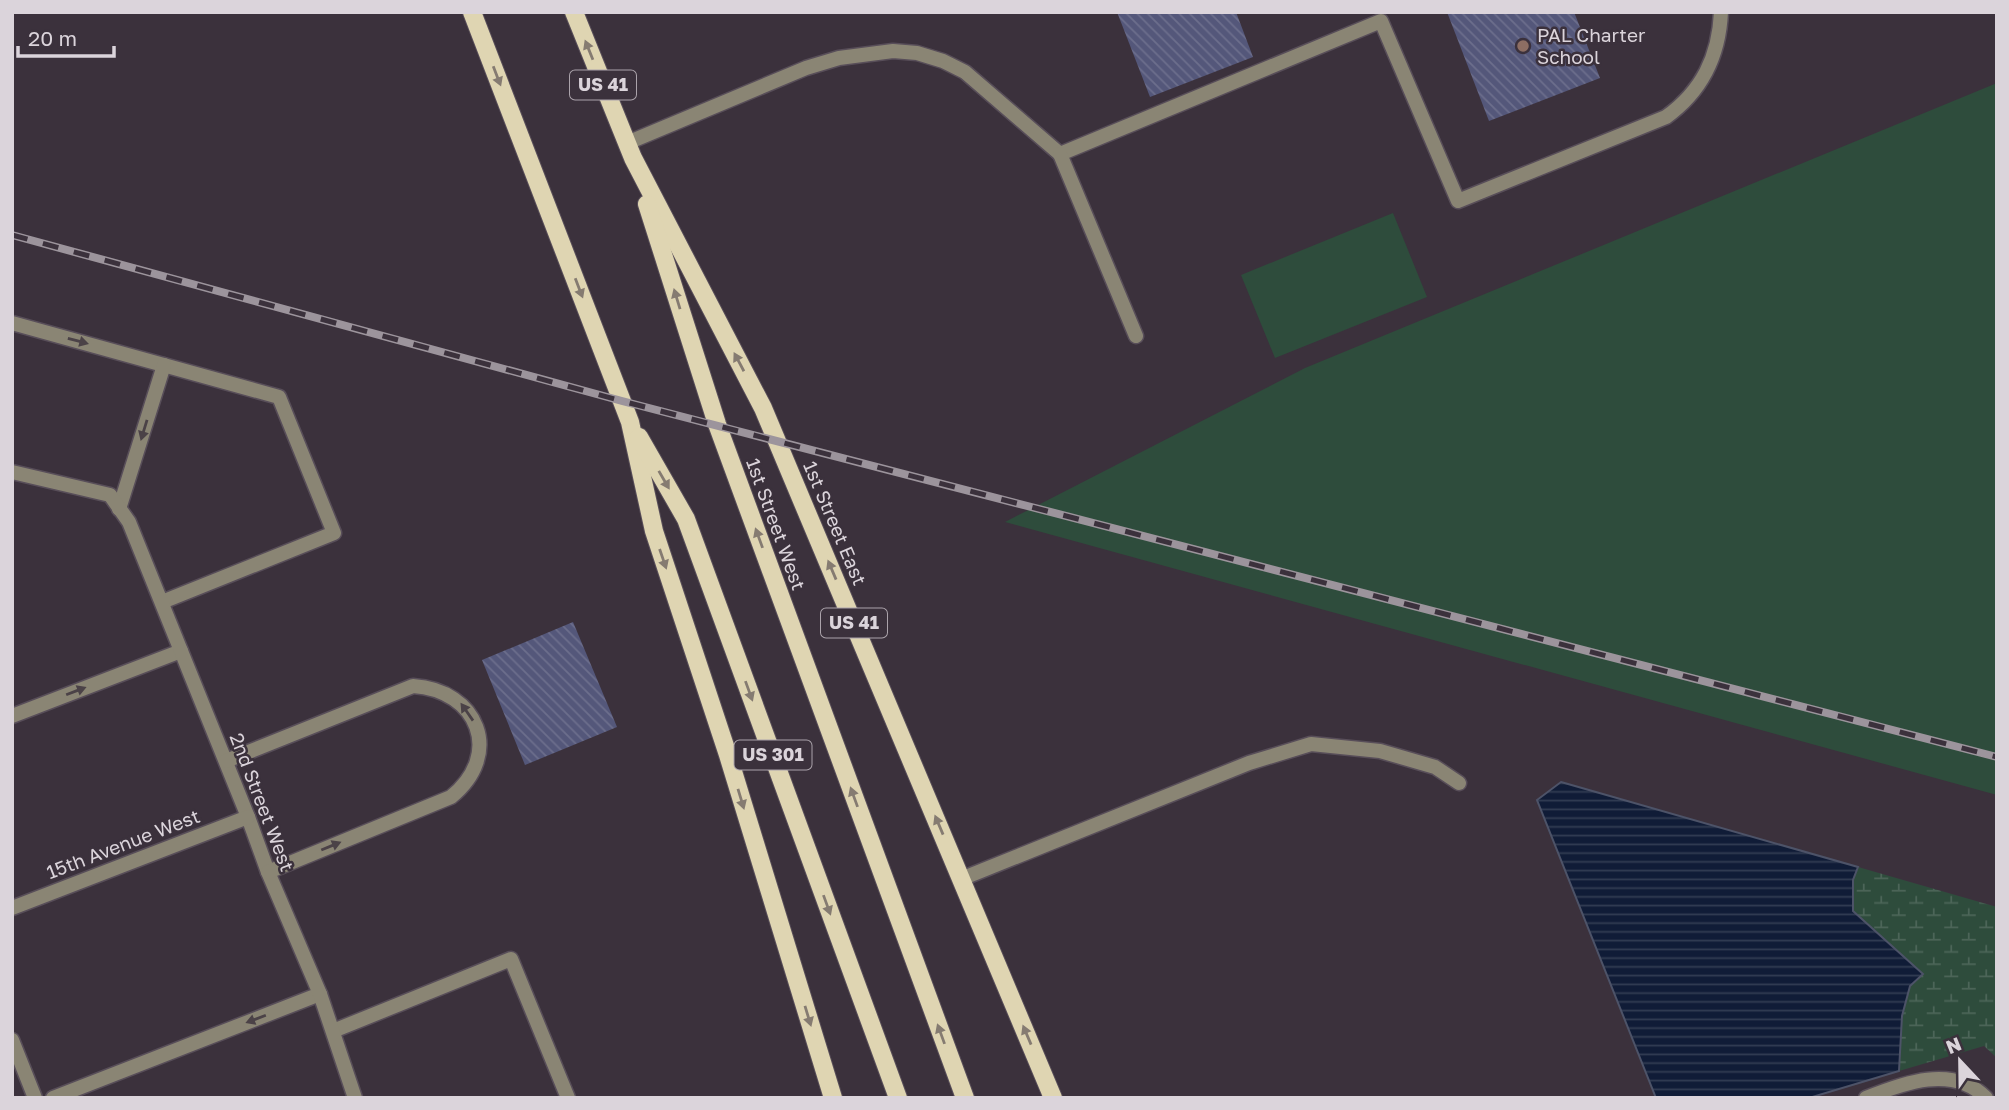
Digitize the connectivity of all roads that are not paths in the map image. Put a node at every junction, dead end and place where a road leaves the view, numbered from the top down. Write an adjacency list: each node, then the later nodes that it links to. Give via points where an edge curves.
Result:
1 (472, 12): 9 (main road, one-way to 9)
2 (573, 12): 4 (main road, 1st Street East / US 41, one-way to 2)
3 (1721, 12): 5 (street, via 1706,74 1685,104 1667,117 1458,201 1381,21)
4 (630, 151): 5 (street, via 806,68 893,51 917,53 965,72); 19 (main road, 1st Street East / US 41, one-way to 4, via 763,408); 30 (main road, 1st Street West / US 301, one-way to 4, via 717,424)
5 (1060, 154): 7 (street)
6 (12, 323): 8 (street, one-way to 8)
7 (1136, 335)
8 (164, 365): 11 (street, one-way to 11); 12 (street, via 279,397 334,533)
9 (630, 422): 28 (main road, one-way to 28, via 653,531 728,755); 29 (main road, US 301, one-way to 29, via 686,519)
10 (12, 472): 11 (street, 2nd Street West, via 110,495)
11 (120, 509): 12 (street, 2nd Street West, via 130,522)
12 (162, 603): 13 (street, 2nd Street West)
13 (181, 650): 14 (street, one-way to 13); 15 (street, 2nd Street West)
14 (12, 716)
15 (226, 761): 17 (street, 2nd Street West); 18 (street, one-way to 15, via 451,797 464,787 475,768 477,729 467,710 451,695 412,686)
16 (1458, 783): 19 (street, via 1435,767 1380,751 1311,744 1250,763)
17 (248, 817): 18 (street, 2nd Street West); 20 (street, 15th Avenue West)
18 (268, 872): 21 (street, 2nd Street West)
19 (961, 879): 31 (main road, 1st Street East / US 41, one-way to 19)
20 (12, 908)
21 (320, 994): 22 (street, 2nd Street West); 25 (street, one-way to 25)
22 (332, 1031): 26 (street, 2nd Street West); 27 (street, via 511,960)
23 (12, 1040): 24 (street)
24 (36, 1098)
25 (53, 1098)
26 (355, 1098)
27 (568, 1098)
28 (833, 1098)
29 (898, 1098)
30 (965, 1098)
31 (1053, 1098)
32 (1866, 1098): 33 (street, via 1895,1086 1934,1079 1963,1082)
33 (1986, 1098)

